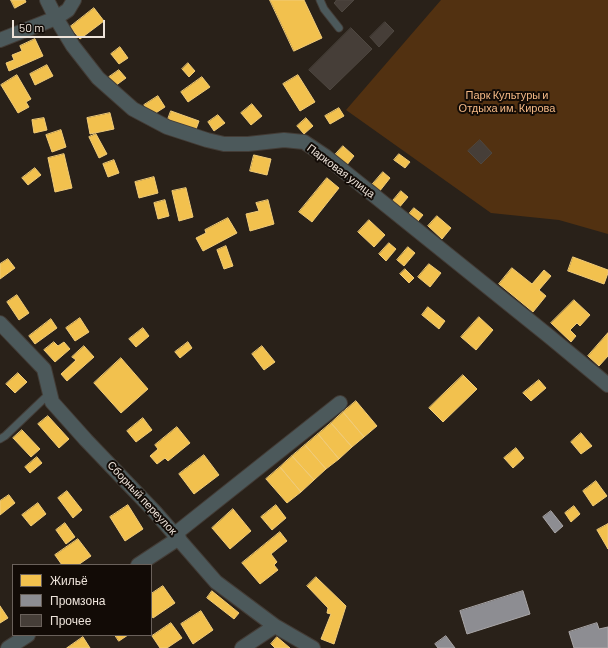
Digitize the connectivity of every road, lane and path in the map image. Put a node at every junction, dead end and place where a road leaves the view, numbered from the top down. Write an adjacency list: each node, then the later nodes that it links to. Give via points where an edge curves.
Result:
1 (47, 0): 4 (street, Парковая улица)
2 (74, 0): 4 (street, via 68,10)
3 (320, 0): 5 (lane)
4 (56, 18): 6 (street); 8 (street, Парковая улица, via 73,46 98,78 133,109 160,124 224,144 284,140 304,142 325,156)
5 (339, 28)
6 (0, 40)
7 (0, 323): 9 (street, Сборный переулок, via 44,369)
8 (608, 385)
9 (50, 392): 11 (lane); 12 (street, Сборный переулок, via 52,402)
10 (340, 403): 12 (street)
11 (0, 439)
12 (177, 536): 13 (street); 14 (street, Сборный переулок, via 216,582)
13 (139, 564)
14 (275, 626): 17 (street); 18 (street, Сборный переулок)
15 (26, 636): 16 (street)
16 (8, 648)
17 (242, 648)
18 (313, 648)

